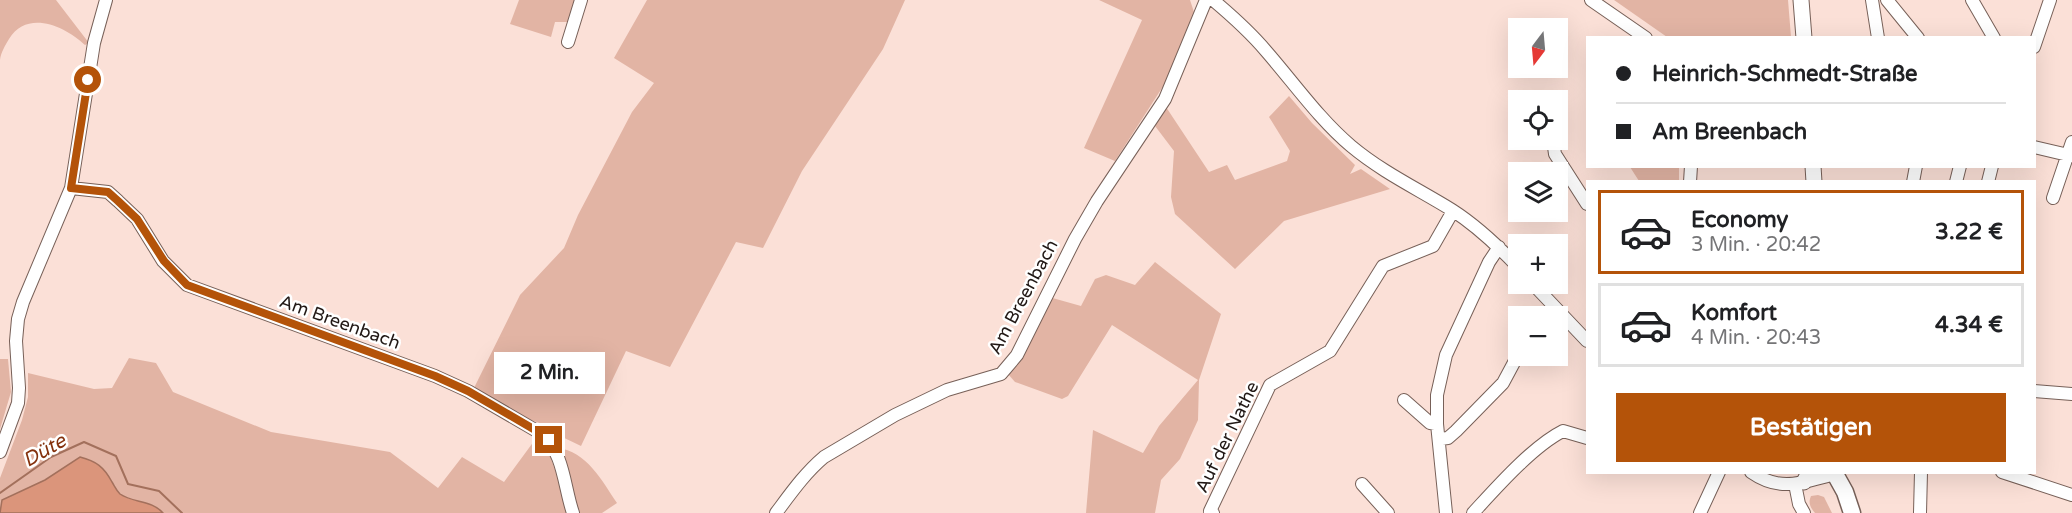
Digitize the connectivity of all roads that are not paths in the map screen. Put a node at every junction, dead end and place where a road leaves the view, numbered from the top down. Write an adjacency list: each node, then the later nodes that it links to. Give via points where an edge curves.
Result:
1 (106, 0): 22 (street, via 94,43)
2 (582, 0): 17 (street)
3 (1206, 0): 49 (street, Am Breenbach, via 1165,99 1070,247 1017,355 1001,374 947,390 824,457)
4 (1213, 0): 25 (street, via 1251,35 1349,145)
5 (1592, 0): 11 (street)
6 (1801, 0): 12 (main road)
7 (1872, 0): 13 (street)
8 (1887, 0): 14 (street)
9 (1972, 0): 15 (street)
10 (2050, 0): 16 (street)
11 (1643, 36)
12 (1804, 36)
13 (1878, 36)
14 (1916, 36)
15 (1993, 36)
16 (2036, 41)
17 (568, 42)
18 (2072, 142): 21 (street)
19 (2036, 148): 21 (street)
20 (1554, 150): 24 (street)
21 (2069, 156): 23 (street)
22 (71, 188): 37 (street, via 20,310 16,341 18,403); 48 (street, Am Breenbach, via 108,192 137,219 164,261 187,285 435,376 542,434 556,452)
23 (2053, 198)
24 (1586, 202)
25 (1452, 211): 26 (street); 50 (street, Auf der Nathe, via 1433,246 1383,266 1329,351 1270,385 1210,511)
26 (1499, 247): 27 (street); 34 (street, via 1446,355 1437,395)
27 (1508, 256)
28 (1542, 294): 29 (street)
29 (1586, 340)
30 (1512, 366): 36 (street, via 1503,383 1456,431)
31 (2036, 391): 32 (street)
32 (2072, 394)
33 (1404, 400): 34 (street, via 1430,423)
34 (1437, 424): 36 (street)
35 (1586, 438): 53 (street, via 1563,431 1554,436 1504,479)
36 (1440, 439): 52 (street)
37 (0, 452)
38 (1718, 474): 54 (street)
39 (1754, 474): 45 (street, via 1779,485)
40 (1830, 474): 45 (street)
41 (1835, 474): 56 (highway)
42 (1836, 474): 57 (highway)
43 (1921, 474): 58 (street)
44 (2008, 474): 47 (street)
45 (1803, 479): 55 (street, via 1799,504)
46 (1362, 484): 51 (street)
47 (2072, 495)
48 (573, 513)
49 (776, 513)
50 (1213, 513)
51 (1388, 513)
52 (1446, 513)
53 (1473, 513)
54 (1700, 513)
55 (1804, 513)
56 (1842, 513)
57 (1852, 513)
58 (1920, 513)

